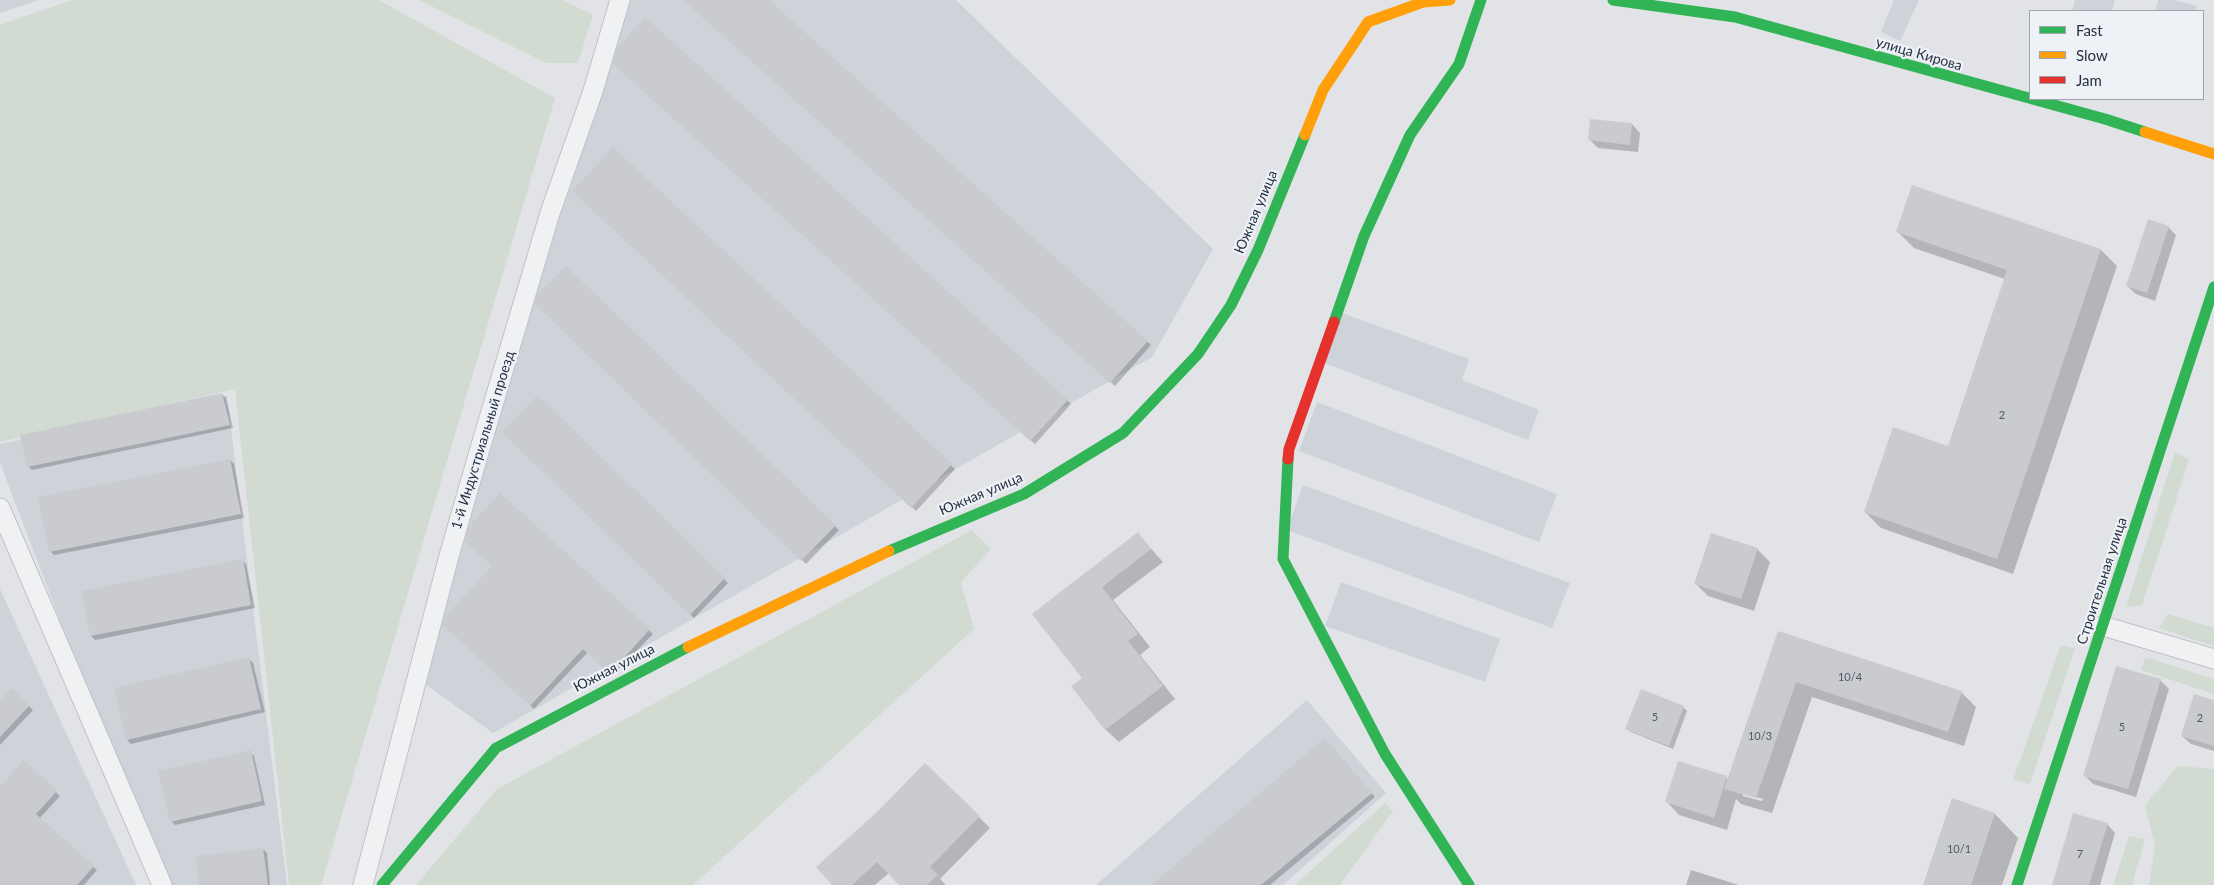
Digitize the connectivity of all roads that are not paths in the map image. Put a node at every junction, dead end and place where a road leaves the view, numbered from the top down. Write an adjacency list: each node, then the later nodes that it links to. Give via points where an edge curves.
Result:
1 (620, 0): 13 (street, 1-й Индустриальный проезд, via 550,213 479,452)
2 (1450, 0): 14 (street, Южная улица, via 1423,2 1368,22 1323,90 1258,250 1231,305 1198,354 1123,433 1024,494 904,543 696,643 496,748)
3 (1481, 0): 15 (street, via 1459,64 1410,135 1364,236 1289,449 1283,559 1385,754)
4 (1613, 0): 5 (street, улица Кирова, via 1735,17)
5 (2029, 98)
6 (2037, 100): 7 (street, улица Кирова)
7 (2214, 154)
8 (2214, 287): 10 (street, Строительная улица)
9 (0, 508): 12 (street)
10 (2103, 626): 11 (street); 16 (street, Строительная улица)
11 (2214, 659)
12 (162, 885)
13 (363, 885)
14 (382, 885)
15 (1468, 885)
16 (2016, 885)

